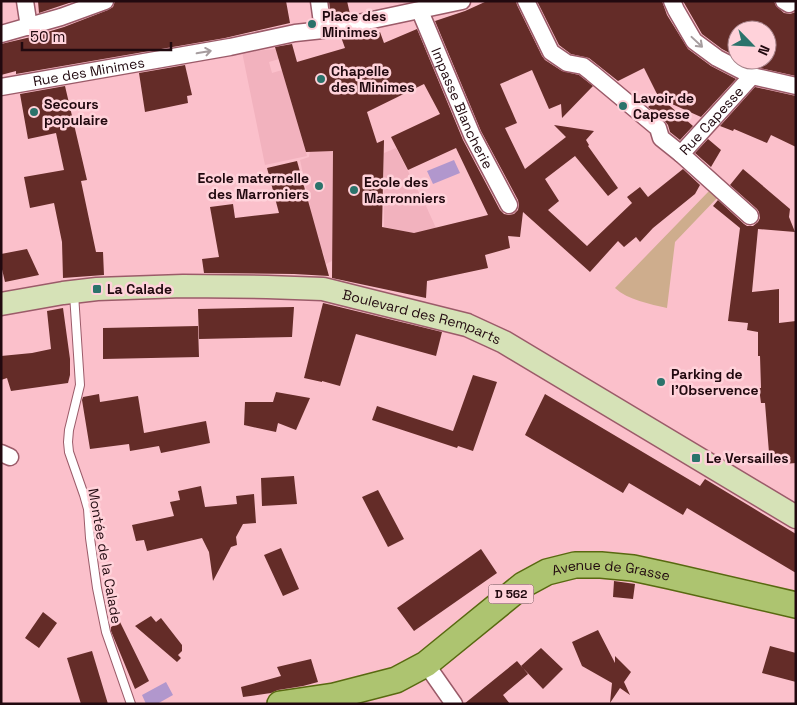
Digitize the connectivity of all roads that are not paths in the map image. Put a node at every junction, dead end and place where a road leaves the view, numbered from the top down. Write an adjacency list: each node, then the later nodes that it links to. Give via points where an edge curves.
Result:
1 (26, 1): 10 (street)
2 (105, 1): 10 (street)
3 (319, 1): 11 (street)
4 (462, 1): 9 (street, Rue des Minimes)
5 (526, 1): 16 (street, Rue Capesse, via 551,52 592,73 658,128 661,138)
6 (672, 1): 13 (street, one-way to 13, via 694,41)
7 (784, 1): 8 (street, via 789,4)
8 (794, 1)
9 (420, 11): 11 (street, Rue des Minimes); 17 (street, Impasse Blancherie, via 472,135)
10 (29, 27): 12 (street)
11 (323, 30): 15 (street, Rue des Minimes, one-way to 11)
12 (1, 34)
13 (752, 76): 14 (street); 16 (street, Rue Capesse)
14 (796, 86)
15 (1, 87)
16 (681, 154): 18 (street)
17 (509, 205)
18 (750, 216)
19 (74, 292): 20 (street, Boulevard des Remparts); 21 (street, Boulevard des Remparts, via 183,286 323,289 467,325 504,342); 24 (lane, Montée de la Calade, via 80,385 69,430 69,452 88,509 97,588 106,632)
20 (1, 304)
21 (796, 516)
22 (796, 605): 23 (main road, Avenue de Grasse / D 562, via 633,568 575,565 547,572 523,585)
23 (426, 664): 25 (main road, Avenue de Grasse / D 562, via 396,680 334,696); 26 (street)
24 (131, 704)
25 (280, 704)
26 (454, 704)

